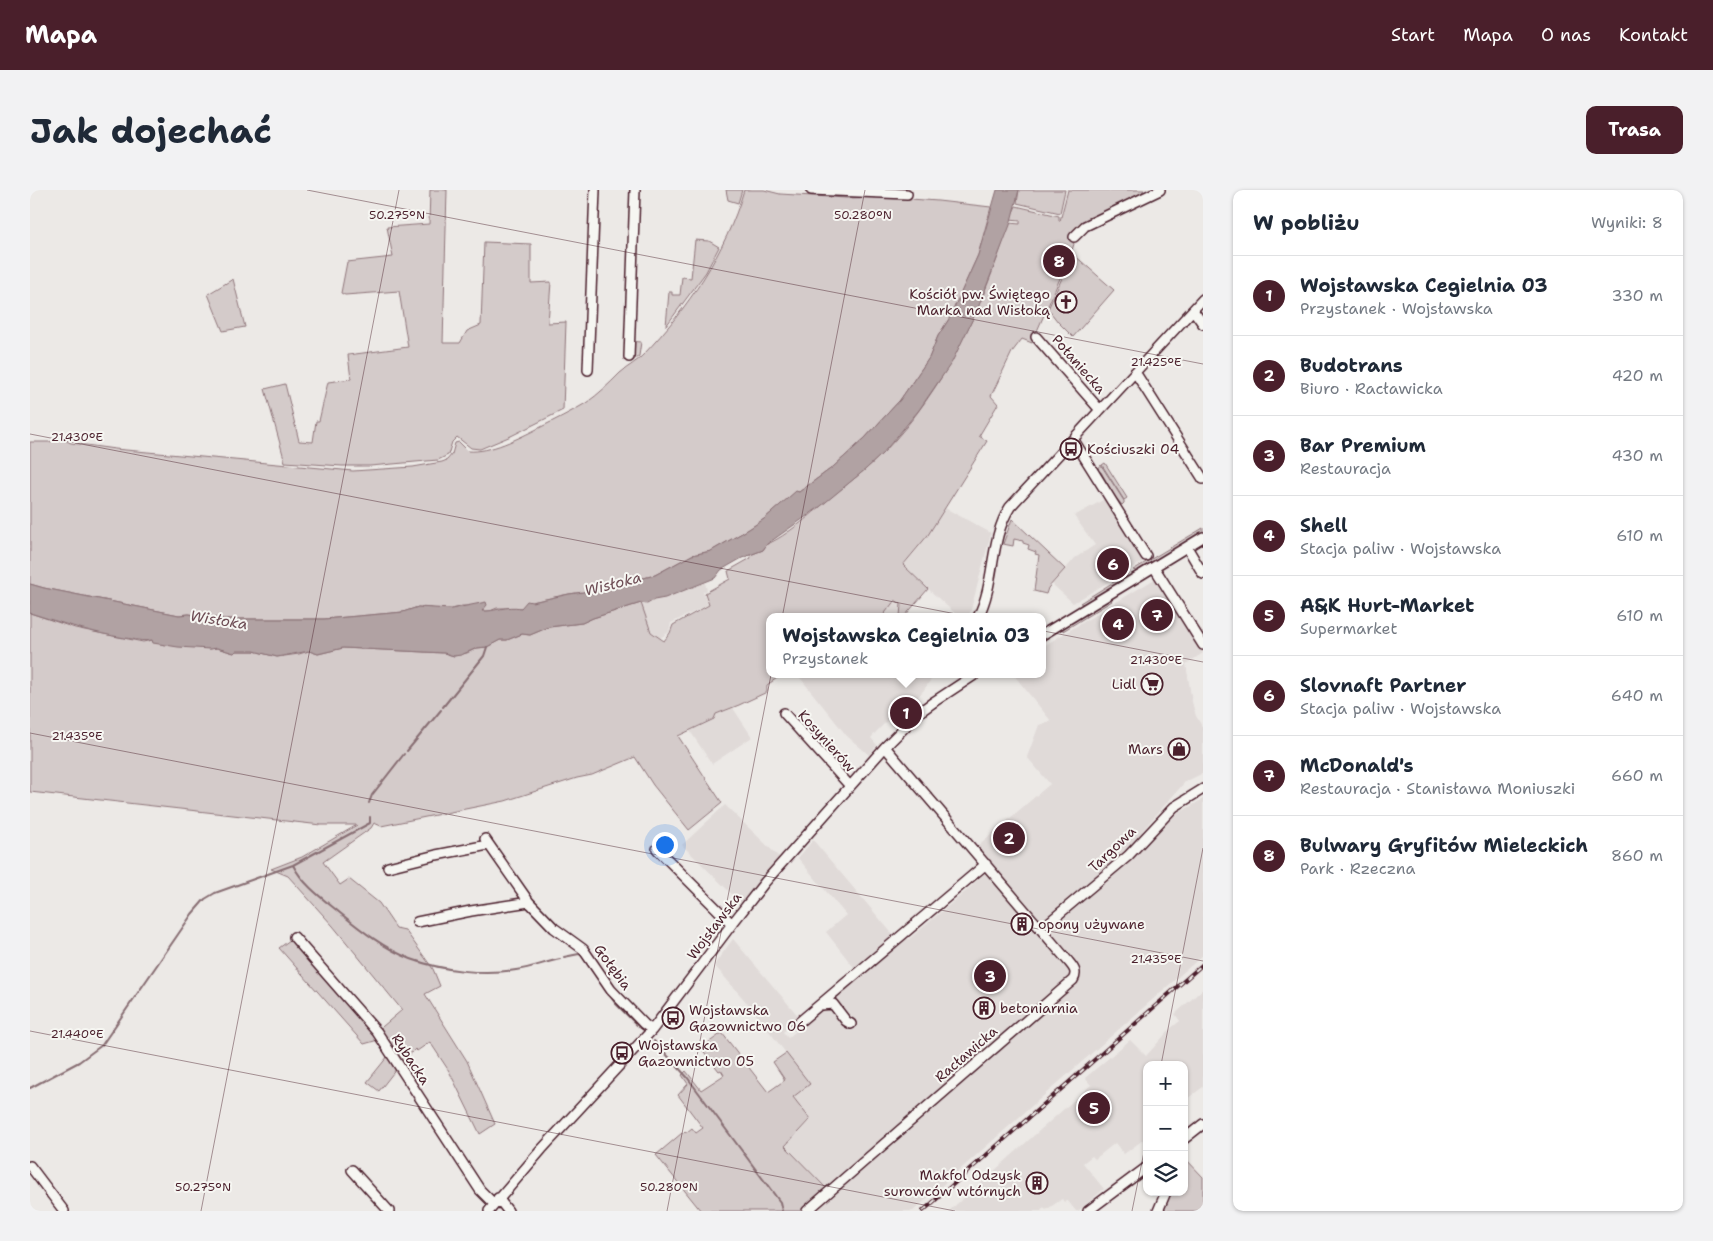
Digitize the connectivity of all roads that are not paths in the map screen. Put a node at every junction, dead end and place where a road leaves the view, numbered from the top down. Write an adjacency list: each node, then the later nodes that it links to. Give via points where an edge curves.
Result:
1 (595, 190): 12 (street)
2 (635, 190): 11 (street)
3 (811, 190): 5 (street)
4 (1160, 190): 6 (street, via 1084,226)
5 (907, 194)
6 (1074, 237)
7 (1203, 300): 8 (street)
8 (1193, 310): 9 (street); 13 (street)
9 (1203, 324)
10 (1036, 337): 14 (street, Połaniecka)
11 (629, 357)
12 (588, 370)
13 (1135, 372): 14 (street); 16 (street)
14 (1100, 410): 15 (street)
15 (1073, 439): 19 (street); 22 (street, via 1006,514 997,538)
16 (1203, 479)
17 (1203, 537): 18 (street)
18 (1187, 547): 20 (street); 21 (street)
19 (1146, 556)
20 (1154, 567): 23 (street); 24 (street)
21 (1203, 574)
22 (980, 613)
23 (1046, 633)
24 (1203, 645)
25 (958, 678): 27 (street)
26 (970, 678): 27 (street, Wojsławska)
27 (961, 684): 29 (street, Wojsławska, via 921,711)
28 (784, 713): 30 (street, Kosynierów)
29 (884, 747): 30 (street, Wojsławska); 33 (street, Racławicka)
30 (850, 786): 37 (street, Wojsławska)
31 (1203, 789): 38 (street, Targowa, via 1174,807 1128,856)
32 (657, 849): 37 (street)
33 (986, 864): 38 (street, Racławicka); 40 (street)
34 (388, 867): 35 (street, Gołębia, via 487,842)
35 (529, 902): 36 (street); 43 (street, Gołębia, via 554,928 583,949 611,990)
36 (417, 922)
37 (732, 924): 43 (street, Wojsławska)
38 (1041, 929): 54 (street, Racławicka, via 1074,968 1073,980)
39 (294, 937): 50 (street, Rybacka, via 377,1032 480,1190)
40 (820, 1005): 41 (street); 42 (street, via 833,1004)
41 (797, 1024)
42 (851, 1024)
43 (652, 1030): 50 (street, Wojsławska)
44 (1203, 1124): 45 (street)
45 (1188, 1136)
46 (30, 1166): 51 (street)
47 (352, 1170): 52 (street)
48 (1143, 1170): 55 (street)
49 (1164, 1196): 56 (street)
50 (494, 1205): 53 (street, Rybacka)
51 (64, 1211)
52 (389, 1211)
53 (508, 1211)
54 (806, 1211)
55 (1088, 1211)
56 (1158, 1211)

